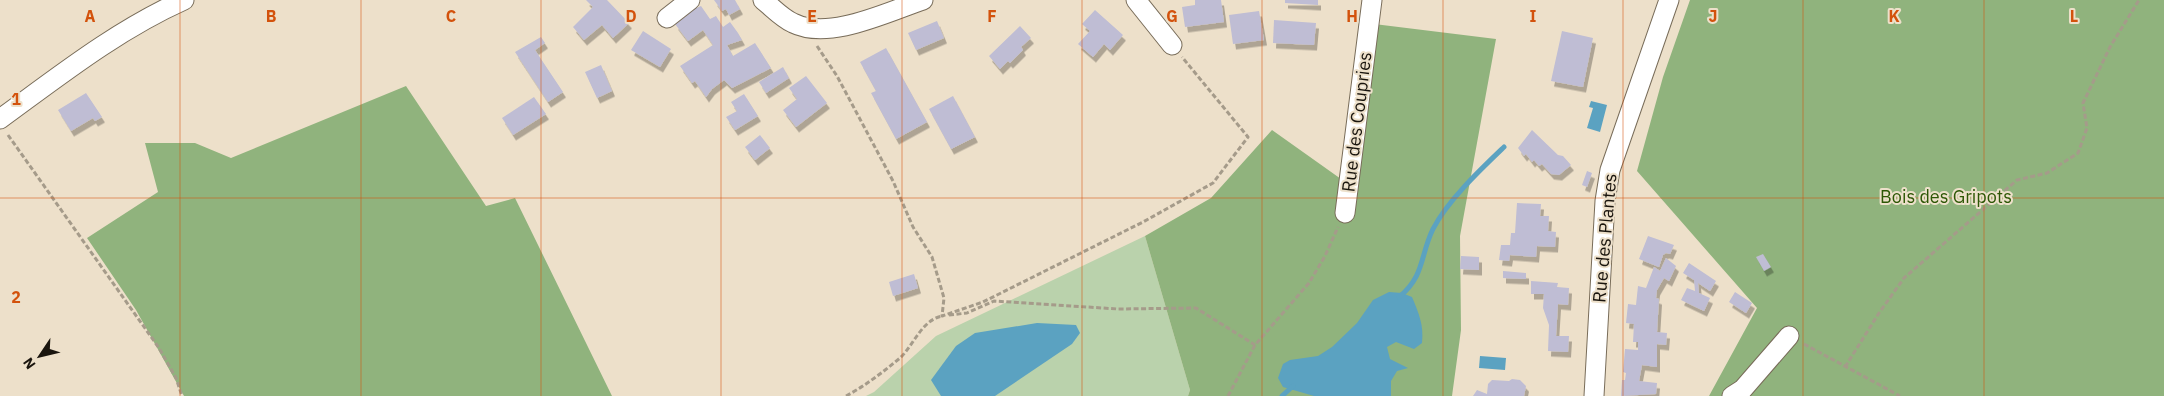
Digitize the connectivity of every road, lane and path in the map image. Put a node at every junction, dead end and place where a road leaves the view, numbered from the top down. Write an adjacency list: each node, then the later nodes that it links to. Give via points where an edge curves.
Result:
1 (184, 0): 12 (street, via 109,41)
2 (690, 0): 9 (street)
3 (763, 0): 10 (street, via 793,23)
4 (922, 0): 10 (street, via 835,29)
5 (1136, 0): 11 (street)
6 (1372, 0): 13 (street, Rue des Coupries)
7 (1669, 0): 21 (street, Rue des Plantes, via 1610,170 1605,201)
8 (2139, 0): 17 (path, via 2110,47 2083,103 2087,128 2078,153 2047,173 2017,180 1904,278)
9 (667, 18)
10 (806, 28): 14 (path, via 837,76 894,181 913,227 932,257 944,298)
11 (1172, 45): 14 (path, via 1248,138 1213,183 1144,222 983,302)
12 (3, 125): 18 (path, via 159,348)
13 (1345, 214): 16 (path, via 1326,256 1309,283)
14 (942, 316): 16 (path, via 968,312 994,302 1118,309 1196,308); 19 (path, via 929,322 901,357)
15 (1789, 336): 17 (path); 22 (street, via 1743,389)
16 (1255, 345): 20 (path)
17 (1845, 367): 23 (path)
18 (182, 396)
19 (846, 396)
20 (1228, 396)
21 (1594, 396)
22 (1732, 396)
23 (1900, 396)

